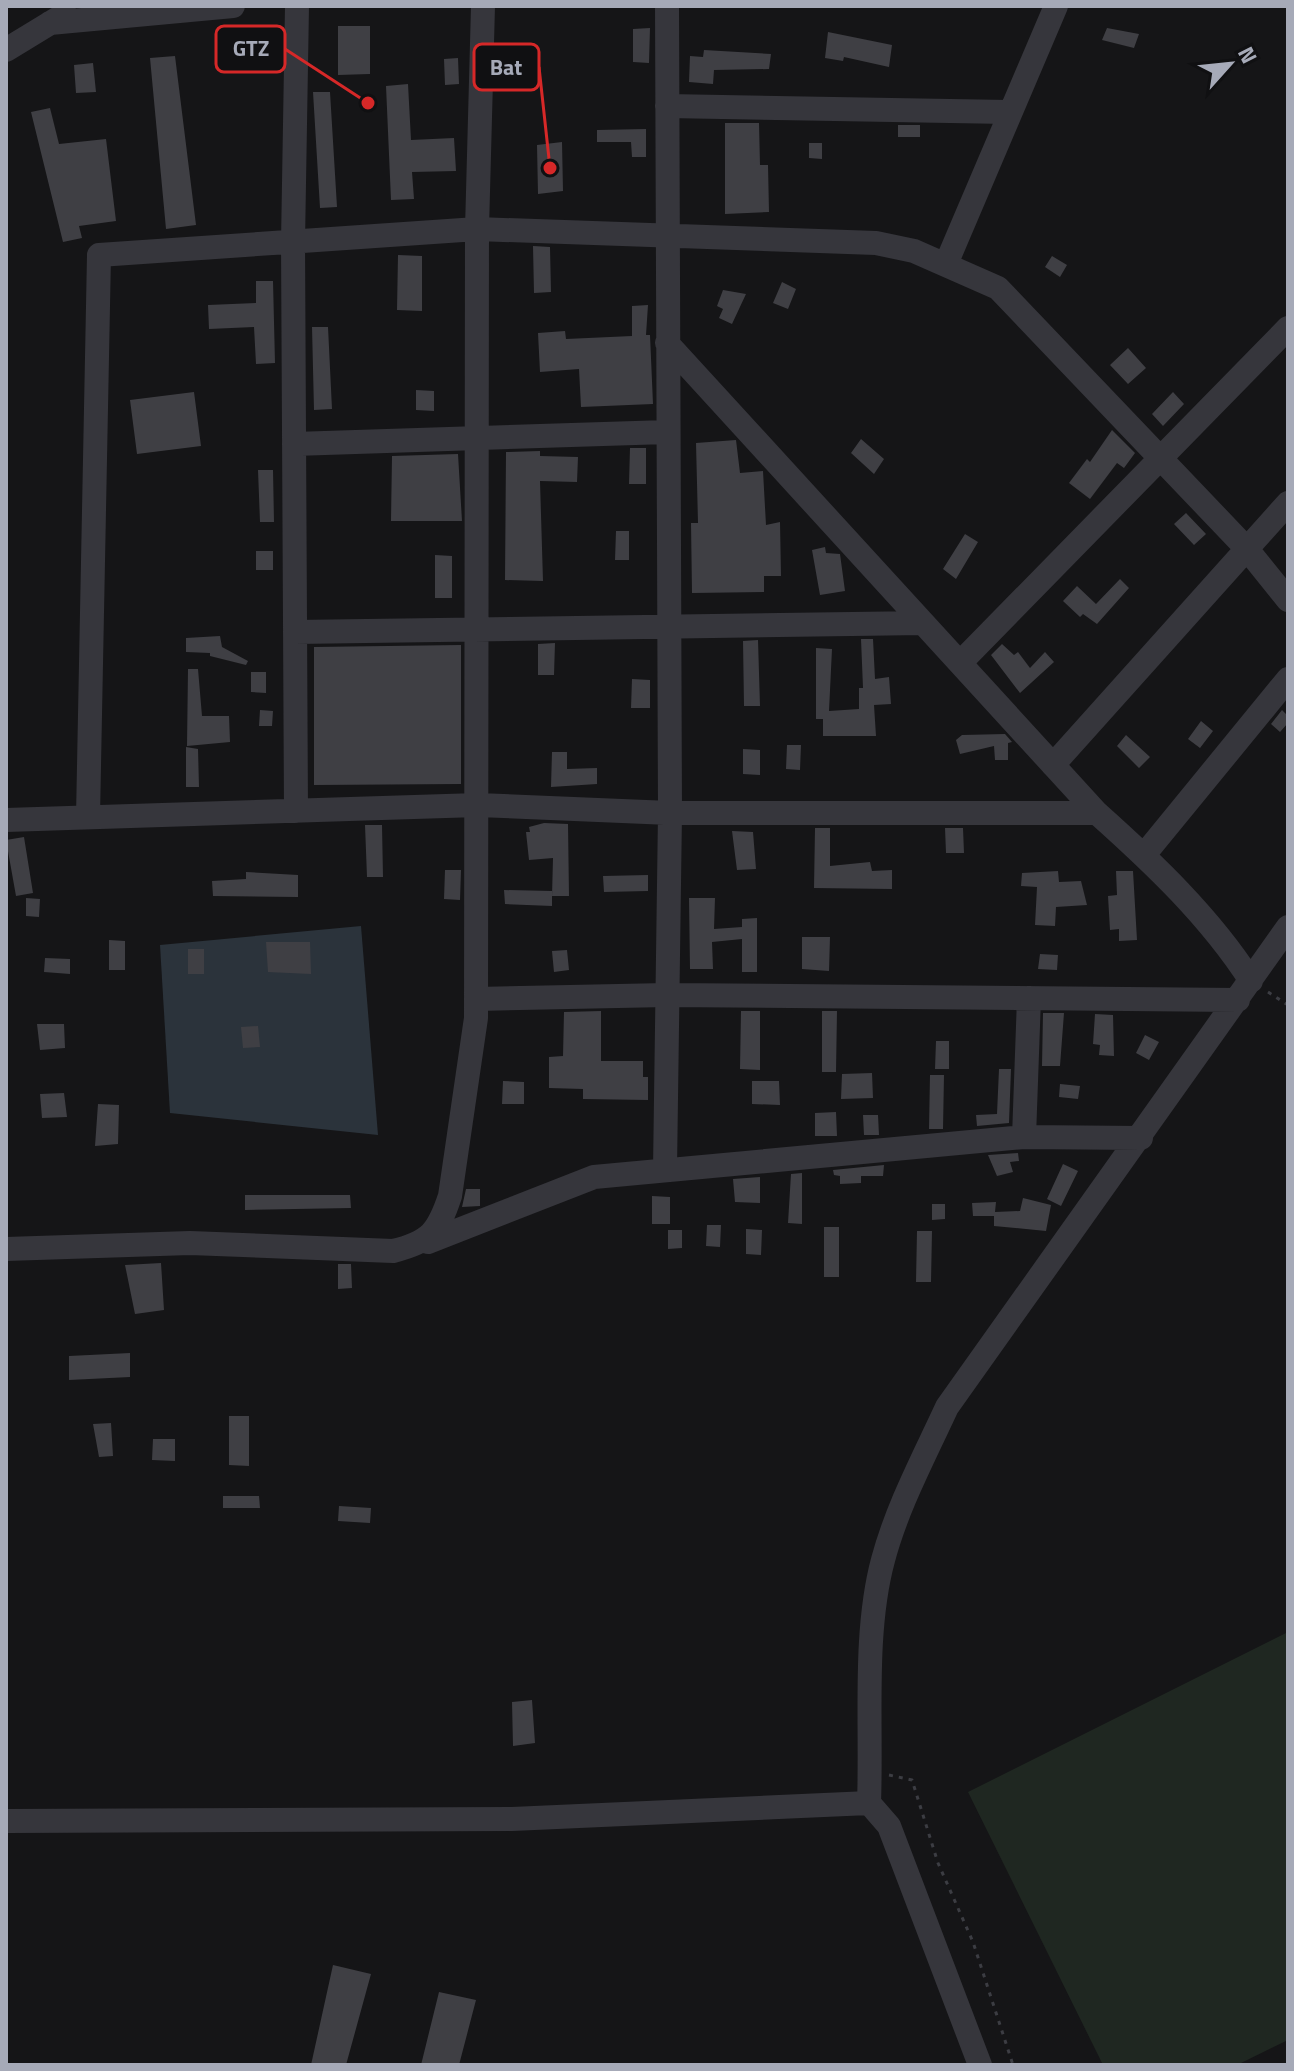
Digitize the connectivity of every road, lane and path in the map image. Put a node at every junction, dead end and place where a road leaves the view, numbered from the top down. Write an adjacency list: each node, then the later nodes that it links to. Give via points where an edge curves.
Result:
1 (77, 6): 7 (street)
2 (233, 6): 7 (street)
3 (297, 6): 13 (street)
4 (483, 6): 11 (street)
5 (667, 6): 9 (street)
6 (1056, 6): 10 (street)
7 (50, 23): 8 (street)
8 (6, 50)
9 (667, 106): 10 (street); 12 (street)
10 (1008, 112): 14 (street)
11 (477, 229): 12 (street); 13 (street); 18 (street)
12 (666, 237): 14 (street, via 876,243); 16 (street)
13 (293, 242): 19 (street); 35 (street, via 99,255)
14 (946, 264): 20 (street, via 998,288)
15 (1288, 328): 20 (street)
16 (667, 343): 17 (street); 24 (street)
17 (667, 432): 18 (street); 25 (street)
18 (478, 438): 19 (street); 26 (street)
19 (294, 444): 27 (street)
20 (1160, 459): 22 (street); 28 (street)
21 (1288, 503): 22 (street)
22 (1247, 549): 23 (street); 30 (street)
23 (1288, 600)
24 (923, 623): 25 (street); 28 (street)
25 (668, 627): 26 (street); 33 (street)
26 (478, 628): 27 (street); 31 (street)
27 (295, 632): 32 (street)
28 (960, 663): 30 (street)
29 (1288, 679): 37 (street)
30 (1053, 765): 34 (street)
31 (478, 805): 32 (street); 33 (street); 42 (street)
32 (296, 811): 35 (street)
33 (670, 813): 34 (street); 40 (street)
34 (1097, 813): 37 (street)
35 (88, 817): 36 (street)
36 (6, 820)
37 (1144, 855): 39 (street, via 1230,947)
38 (1288, 927): 39 (street)
39 (1244, 990): 41 (street); 44 (street)
40 (667, 995): 41 (street); 42 (street); 45 (street)
41 (1029, 998): 43 (street)
42 (476, 999): 46 (street, via 450,1196 442,1221)
43 (1024, 1137): 44 (street); 45 (street)
44 (1141, 1138): 48 (street, via 984,1351 947,1407 912,1480 883,1561 873,1635)
45 (665, 1170): 46 (street, via 573,1183)
46 (422, 1244): 47 (street, via 393,1251 190,1243)
47 (6, 1249)
48 (869, 1803): 49 (street, via 512,1819); 50 (street, via 889,1826); 51 (path, via 890,1774 912,1780)
49 (6, 1821)
50 (980, 2065)
51 (1013, 2065)

